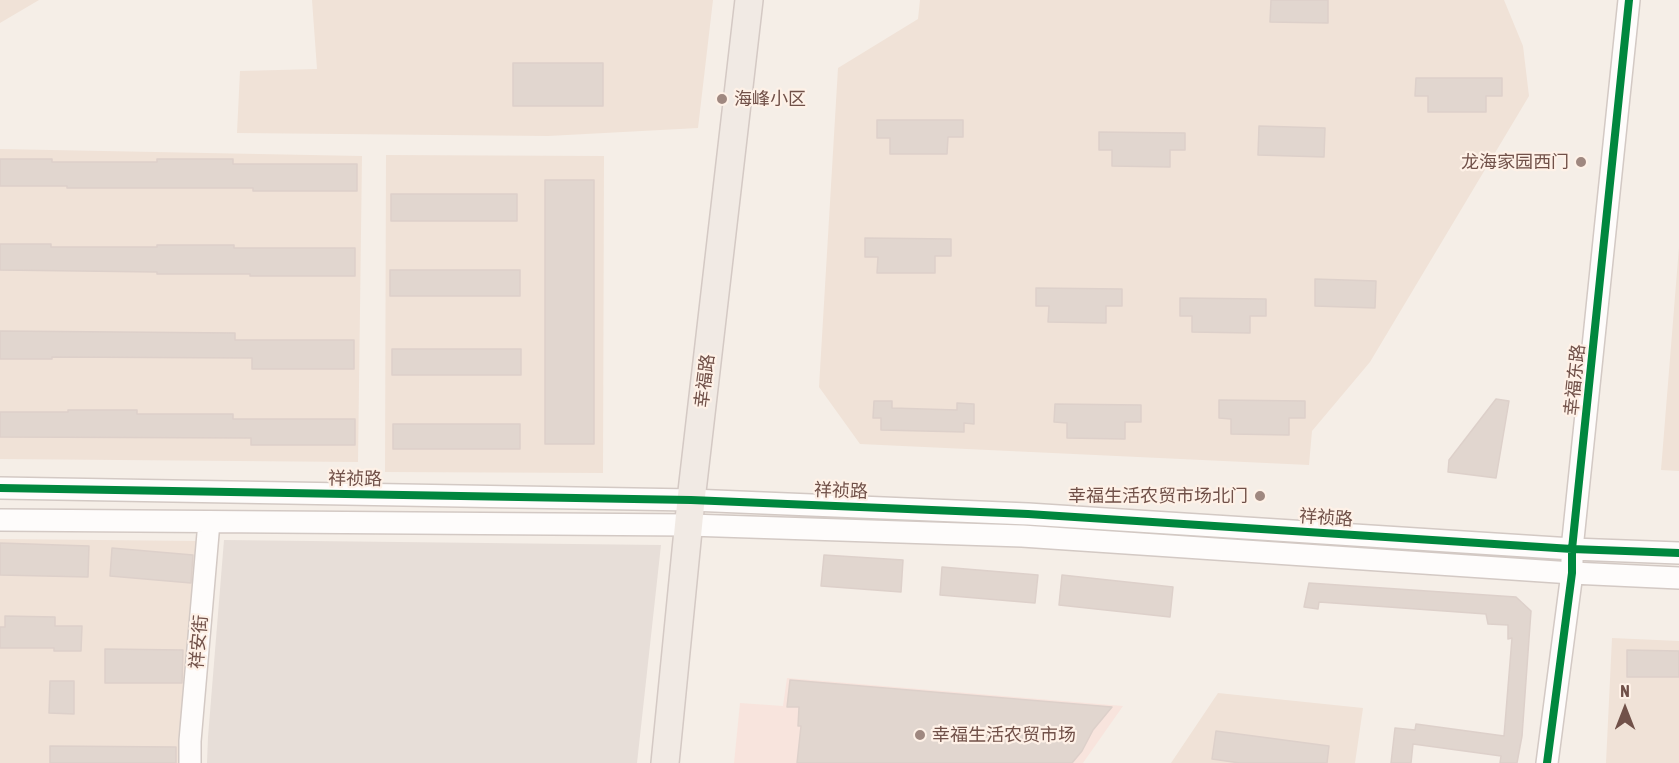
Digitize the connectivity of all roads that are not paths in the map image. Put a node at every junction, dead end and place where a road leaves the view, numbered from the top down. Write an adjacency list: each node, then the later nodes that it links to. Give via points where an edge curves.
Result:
1 (749, 0): 5 (main road, 幸福路)
2 (765, 0): 5 (main road, 幸福路)
3 (1629, 0): 8 (street, 幸福东路)
4 (0, 488): 5 (street, 祥祯路)
5 (699, 513): 7 (street, 祥祯路); 8 (street, 祥祯路, via 1028,514); 10 (street, 祥祯路); 13 (main road, 幸福路); 14 (main road, 幸福路)
6 (0, 520): 7 (street, 祥祯路)
7 (209, 522): 12 (street, 祥安街)
8 (1572, 549): 9 (street, 祥祯路); 10 (street, 幸福东路)
9 (1679, 553)
10 (1572, 573): 11 (street, 祥祯路); 15 (street, 幸福东路)
11 (1679, 578)
12 (190, 763)
13 (665, 763)
14 (682, 763)
15 (1546, 763)

